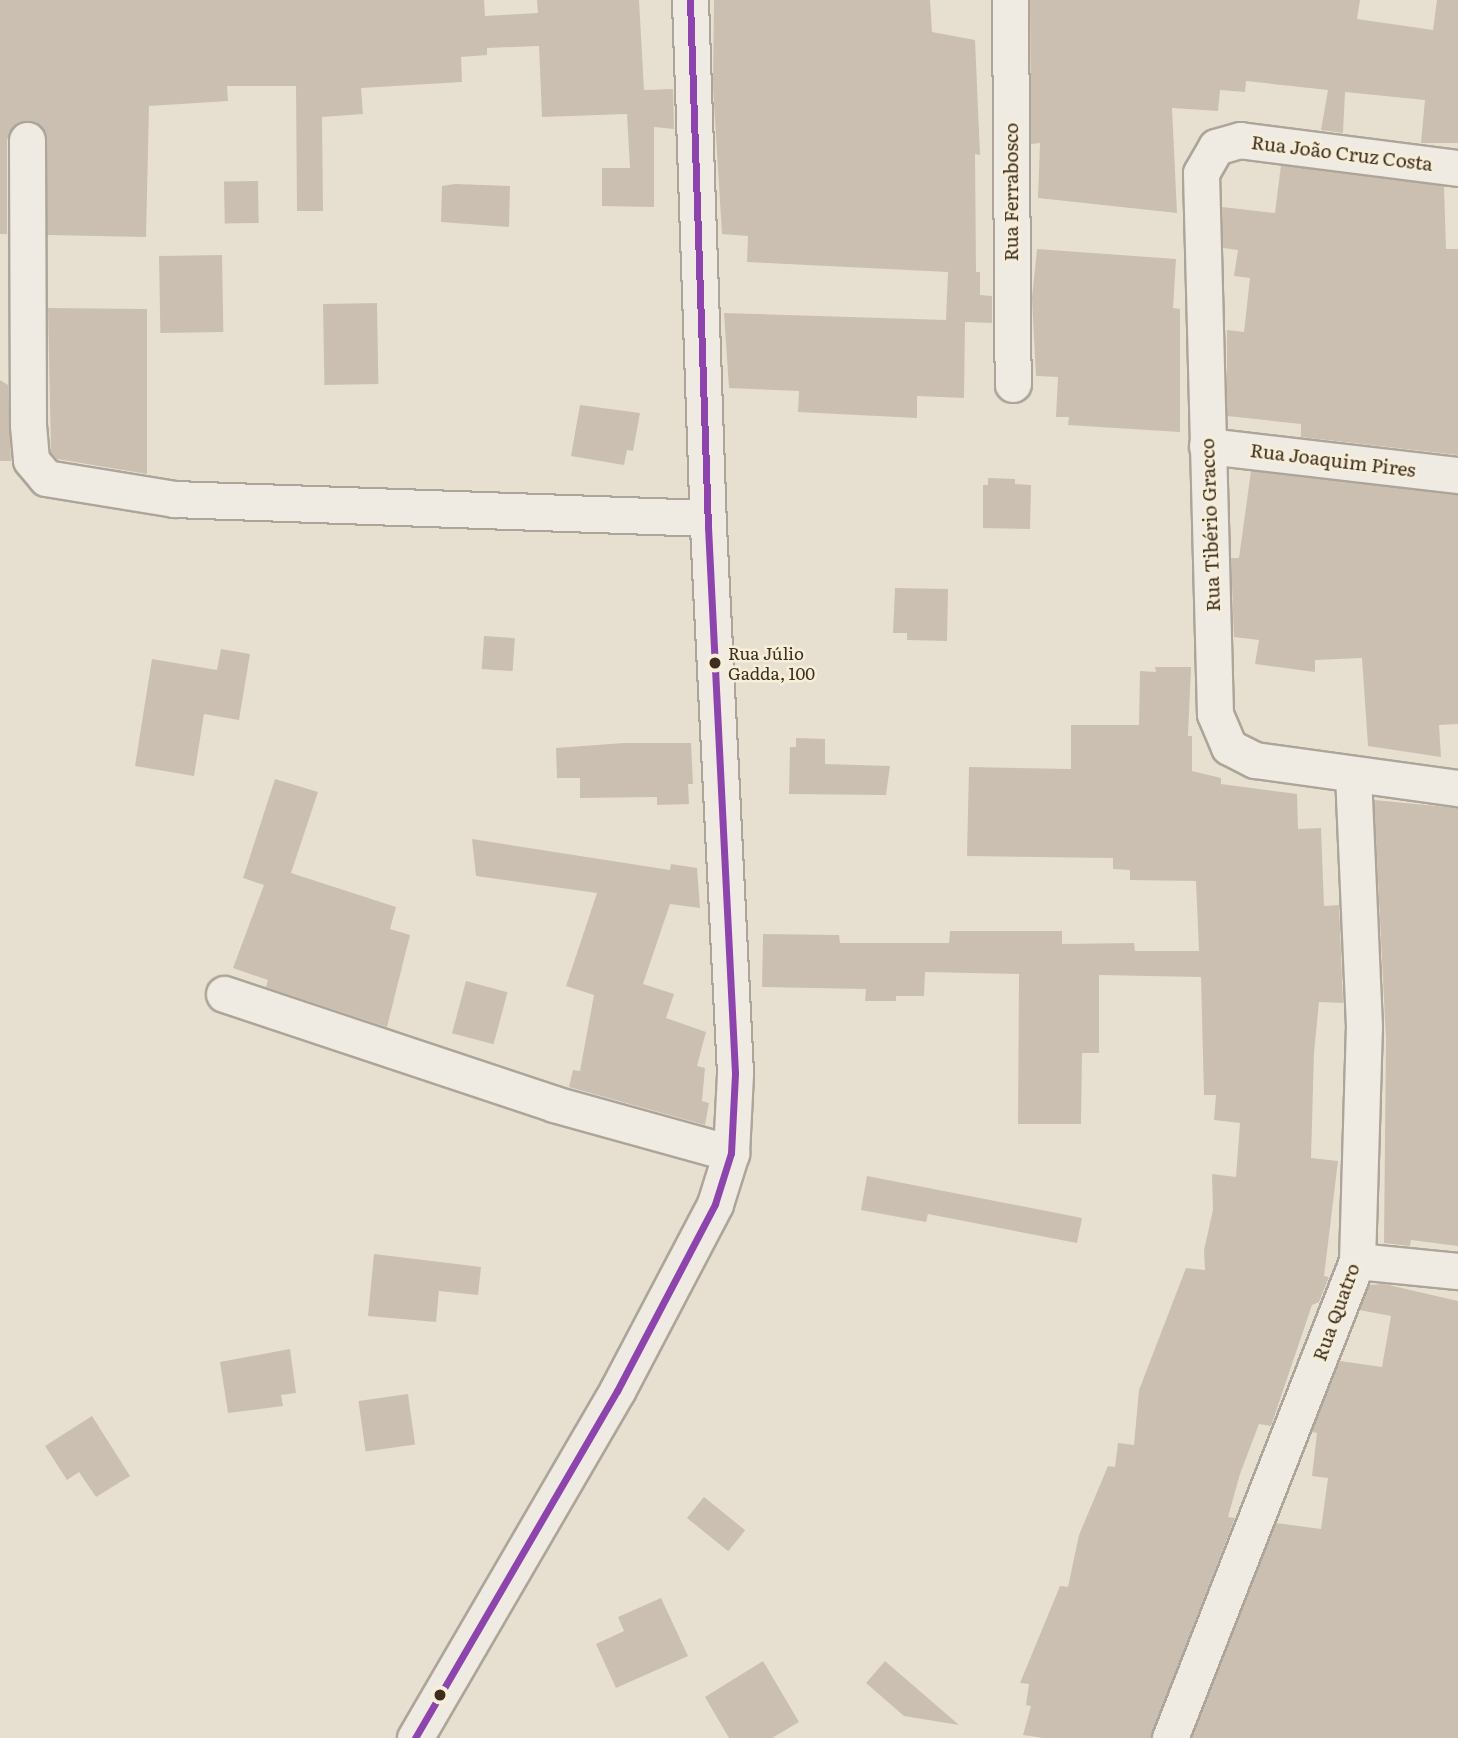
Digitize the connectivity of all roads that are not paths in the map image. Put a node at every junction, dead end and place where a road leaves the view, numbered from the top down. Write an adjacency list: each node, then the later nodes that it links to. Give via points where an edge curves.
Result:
1 (690, 0): 10 (street)
2 (1010, 0): 7 (street, Rua Ferrabosco)
3 (27, 140): 6 (street)
4 (1458, 168): 5 (street, Rua João Cruz Costa, via 1240,140 1216,148)
5 (1201, 173): 8 (street, Rua Tibério Gracco)
6 (13, 348): 10 (street, via 31,460 46,478 174,499)
7 (1013, 384)
8 (1207, 446): 9 (street, Rua Joaquim Pires); 11 (street, Rua Tibério Gracco, via 1215,714 1229,747 1255,760)
9 (1458, 475)
10 (708, 519): 14 (street, via 735,1073)
11 (1353, 775): 12 (street, Rua Tibério Gracco); 15 (street, Rua Quatro, via 1364,1026)
12 (1458, 788)
13 (224, 993): 14 (street, via 554,1104)
14 (731, 1153): 17 (street, via 715,1204 617,1391)
15 (1357, 1261): 16 (street); 18 (street, Rua Quatro)
16 (1458, 1271)
17 (415, 1738)
18 (1170, 1738)

